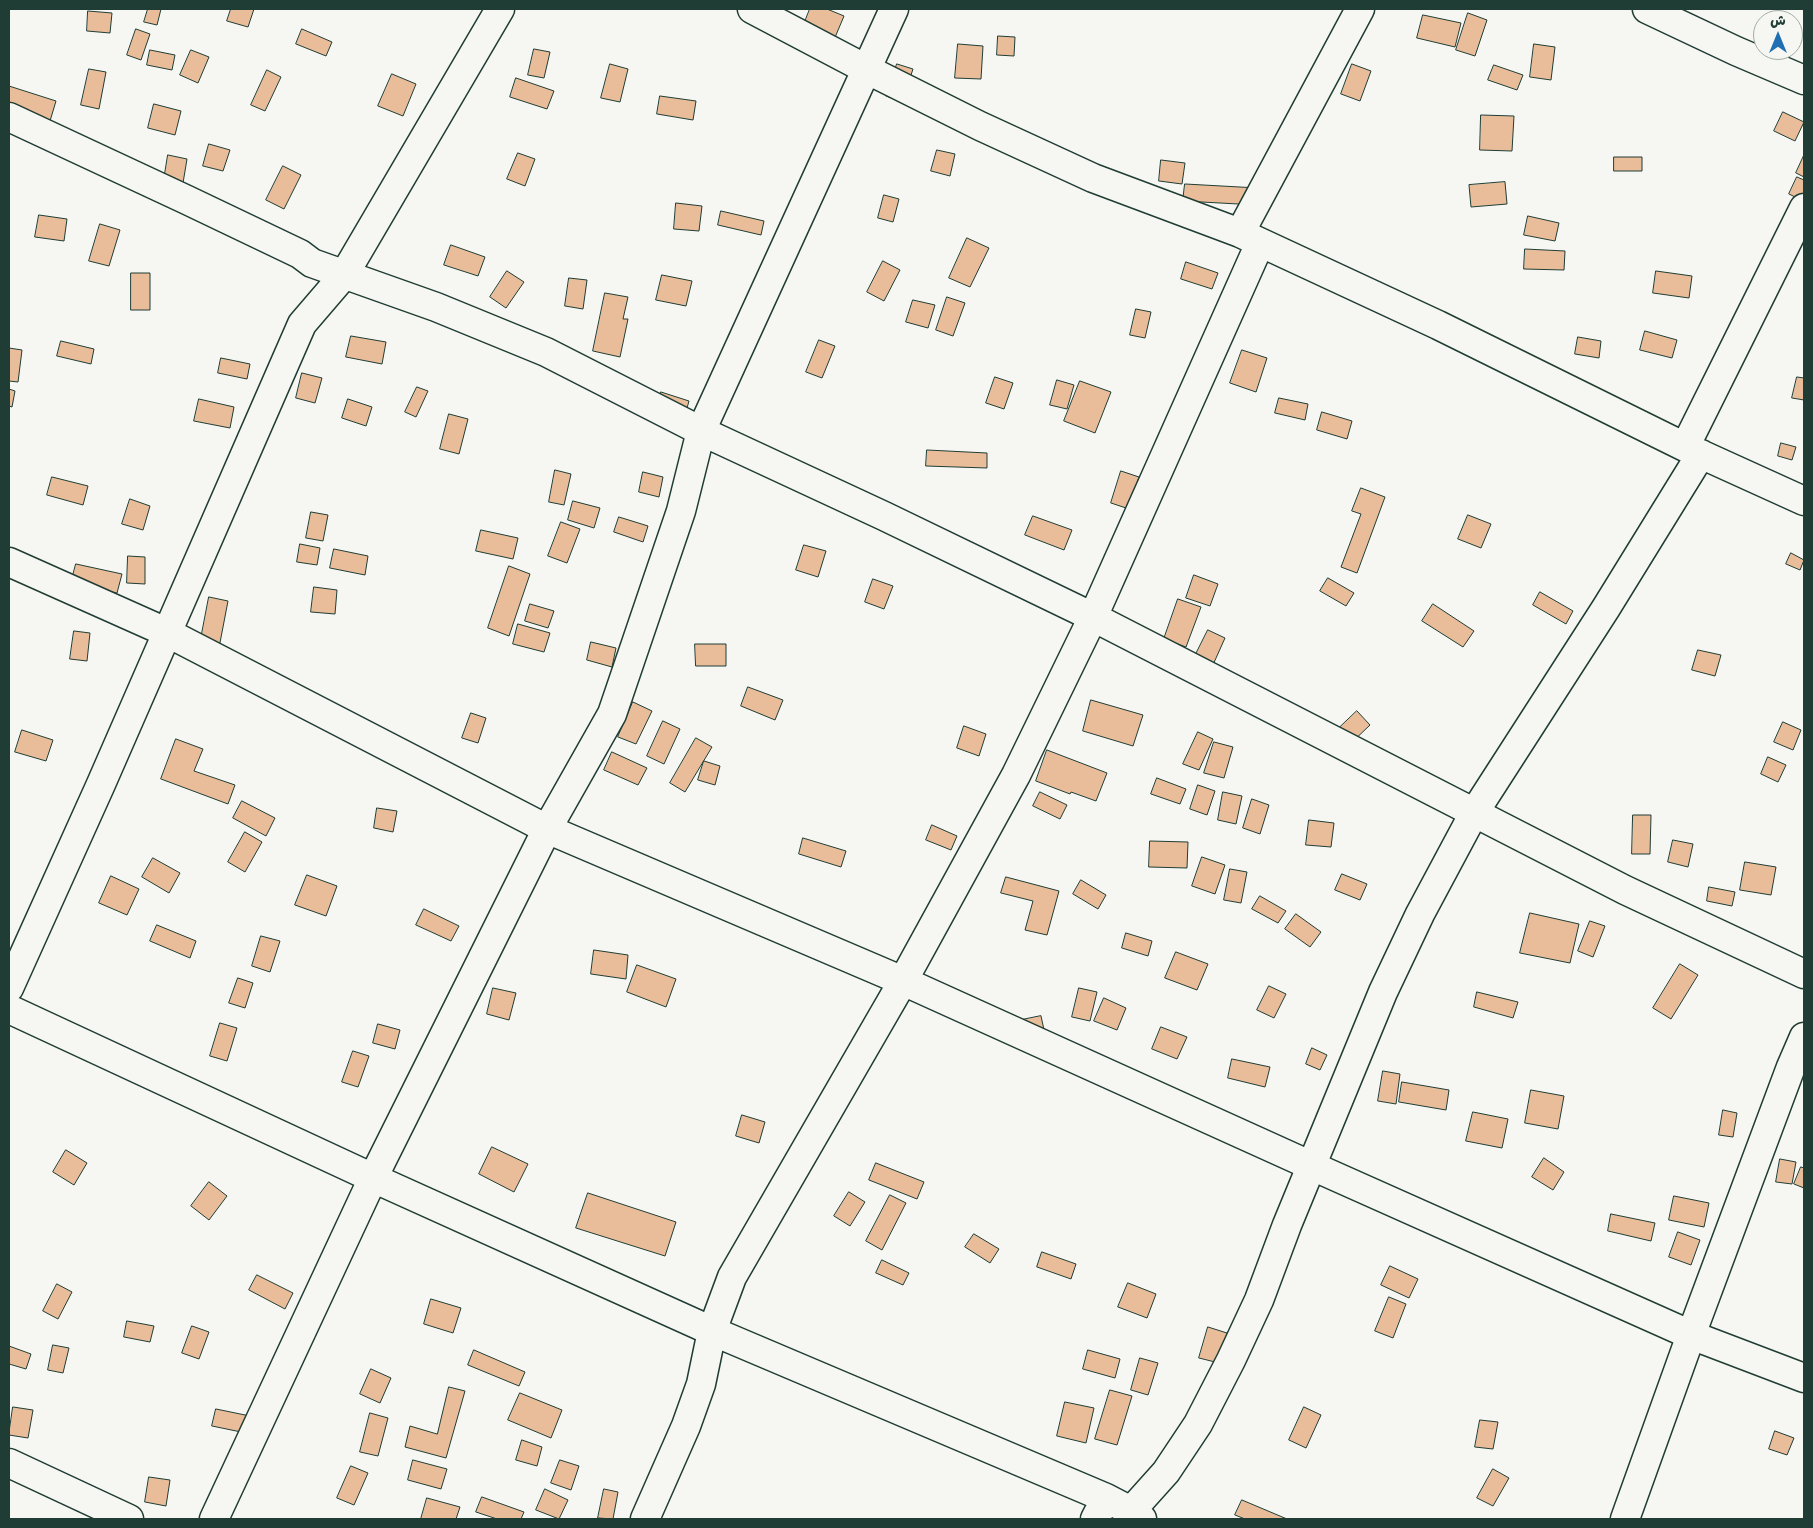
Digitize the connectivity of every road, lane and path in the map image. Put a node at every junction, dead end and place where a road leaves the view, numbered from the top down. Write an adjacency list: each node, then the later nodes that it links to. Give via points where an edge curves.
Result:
1 (500, 9): 11 (street)
2 (752, 9): 6 (street)
3 (894, 9): 6 (street)
4 (1360, 9): 10 (street)
5 (1647, 9): 7 (street)
6 (866, 69): 10 (street, via 1093,178); 12 (street)
7 (1804, 80)
8 (9, 117): 11 (street, via 300,254 312,263)
9 (1804, 208): 13 (street)
10 (1250, 238): 13 (street, via 1438,325); 16 (street)
11 (344, 275): 12 (street, via 436,307 546,352); 17 (street, via 302,324)
12 (701, 431): 16 (street); 19 (street, via 681,511 612,714)
13 (1693, 451): 14 (street); 18 (street, via 1606,608)
14 (1804, 501)
15 (9, 562): 17 (street)
16 (1093, 617): 18 (street); 21 (street, via 1016,775)
17 (166, 632): 19 (street); 22 (street)
18 (1474, 813): 20 (street, via 1624,890); 25 (street, via 1383,992)
19 (547, 829): 21 (street); 26 (street)
20 (1804, 974)
21 (903, 982): 25 (street); 27 (street, via 732,1277)
22 (9, 988)
23 (9, 1009): 26 (street)
24 (1804, 1037): 28 (street)
25 (1312, 1166): 28 (street); 32 (street, via 1259,1300 1207,1408)
26 (373, 1178): 27 (street); 34 (street)
27 (712, 1331): 31 (street); 35 (street, via 686,1426)
28 (1691, 1334): 29 (street); 36 (street)
29 (1804, 1378)
30 (9, 1463): 33 (street)
31 (1101, 1509): 32 (street)
32 (1136, 1515)
33 (129, 1519)
34 (214, 1519)
35 (645, 1519)
36 (1625, 1519)

